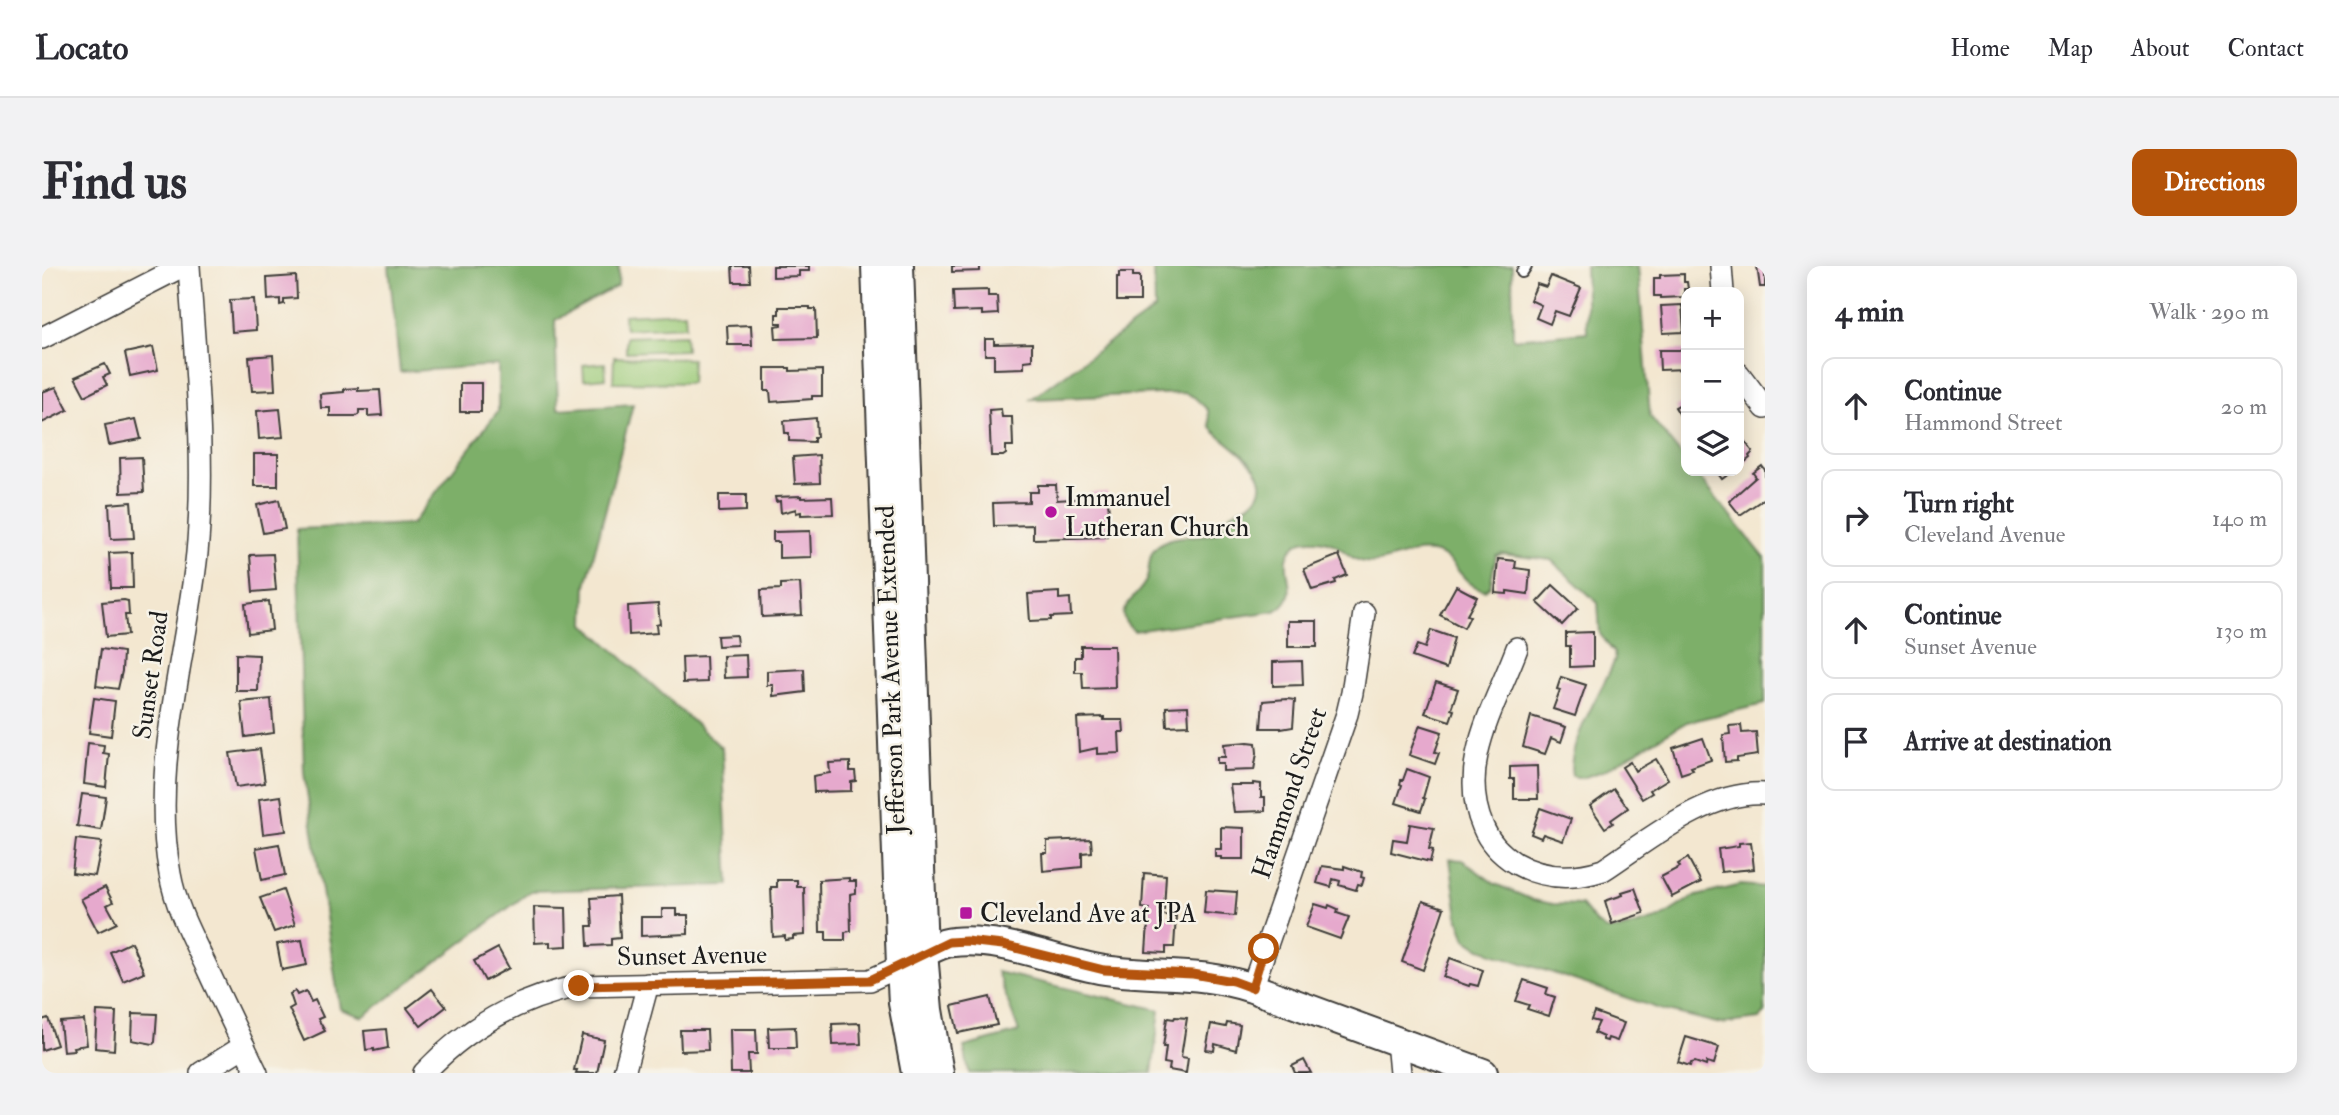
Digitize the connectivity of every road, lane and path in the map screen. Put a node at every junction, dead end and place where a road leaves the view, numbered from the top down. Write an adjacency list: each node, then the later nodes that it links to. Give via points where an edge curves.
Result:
1 (183, 266): 7 (street)
2 (189, 266): 18 (street, Sunset Road, via 200,506 165,773 165,839 180,911)
3 (876, 266): 10 (street, Jefferson Park Avenue Extended)
4 (899, 266): 10 (street, Jefferson Park Avenue Extended)
5 (1721, 266): 6 (street)
6 (1723, 287)
7 (42, 338)
8 (1744, 381): 9 (street)
9 (1765, 408)
10 (894, 481): 14 (street, Jefferson Park Avenue Extended)
11 (1364, 613): 16 (street, Hammond Street, via 1347,714)
12 (1517, 648): 13 (street, via 1480,738 1473,773 1478,817 1487,837 1512,861 1546,876 1585,876 1603,870 1712,802)
13 (1765, 794)
14 (912, 959): 15 (street, Sunset Avenue, via 870,980); 16 (street, via 949,942 1003,945 1104,970 1193,974); 23 (street, Jefferson Park Avenue Extended, via 903,1003); 24 (street, Jefferson Park Avenue Extended, via 928,1010)
15 (648, 984): 21 (street, Sunset Avenue, via 579,986 526,1001 460,1039); 22 (street)
16 (1252, 988): 17 (street)
17 (1396, 1041): 25 (street); 26 (street)
18 (244, 1046): 19 (street); 20 (street, Sunset Road)
19 (201, 1073)
20 (257, 1073)
21 (424, 1073)
22 (624, 1073)
23 (916, 1073)
24 (939, 1073)
25 (1400, 1073)
26 (1483, 1073)

